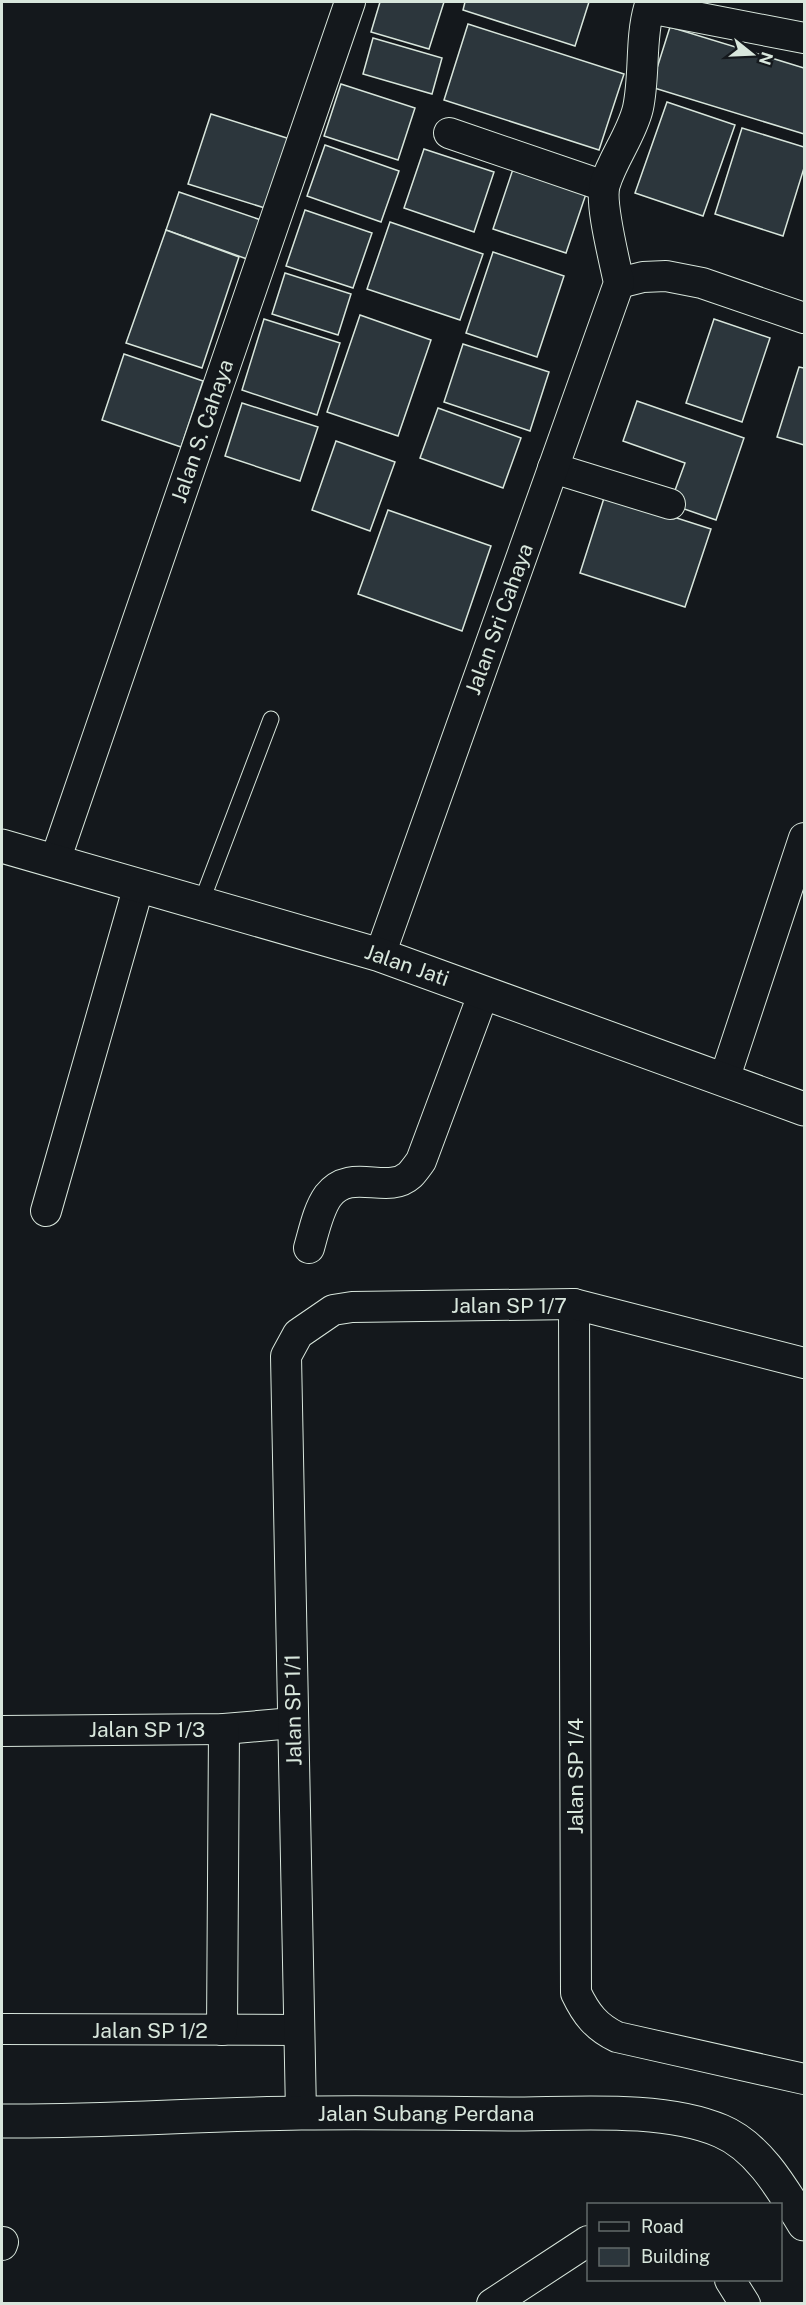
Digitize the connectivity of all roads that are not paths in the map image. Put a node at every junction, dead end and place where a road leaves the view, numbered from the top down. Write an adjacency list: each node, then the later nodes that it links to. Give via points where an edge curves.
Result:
1 (350, 2): 12 (street, Jalan S. Cahaya)
2 (804, 38): 4 (street, via 649,8 637,110)
3 (449, 133): 4 (street)
4 (604, 186): 5 (street, via 606,221)
5 (619, 283): 6 (street, via 666,276 702,283); 7 (street, Jalan Sri Cahaya)
6 (804, 318)
7 (553, 468): 8 (street); 15 (street, Jalan Sri Cahaya)
8 (670, 504)
9 (271, 720): 14 (lane)
10 (804, 838): 17 (street)
11 (2, 846): 12 (street, Jalan Jati)
12 (55, 861): 13 (street, Jalan Jati)
13 (139, 885): 14 (street, Jalan Jati); 19 (street)
14 (201, 903): 15 (street, Jalan Jati)
15 (380, 955): 16 (street, Jalan Jati)
16 (484, 992): 17 (street, Jalan Jati); 20 (street, via 421,1161 409,1176 400,1180 341,1183 328,1196)
17 (724, 1080): 18 (street, Jalan Jati)
18 (804, 1109)
19 (46, 1211)
20 (309, 1248)
21 (574, 1304): 22 (street, Jalan SP 1/7, via 352,1307 333,1310); 23 (street, Jalan SP 1/7); 30 (street, Jalan SP 1/4, via 576,1993 587,2015 603,2031 617,2037)
22 (317, 1320): 24 (street, Jalan SP 1/1, via 298,1334 286,1356)
23 (804, 1363)
24 (293, 1722): 25 (street, Jalan SP 1/3); 29 (street, Jalan SP 1/1)
25 (224, 1729): 26 (street, Jalan SP 1/3); 28 (street)
26 (2, 1731)
27 (2, 2029): 28 (street, Jalan SP 1/2)
28 (222, 2030): 29 (street, Jalan SP 1/2)
29 (299, 2030): 31 (street, Jalan SP 1/1)
30 (804, 2079)
31 (301, 2113): 32 (street, Jalan Subang Perdana); 33 (street, Jalan Subang Perdana, via 676,2117 724,2132 749,2149 778,2183)
32 (2, 2121)
33 (804, 2224)
34 (587, 2242): 36 (street)
35 (731, 2281): 37 (street)
36 (492, 2304)
37 (745, 2304)

